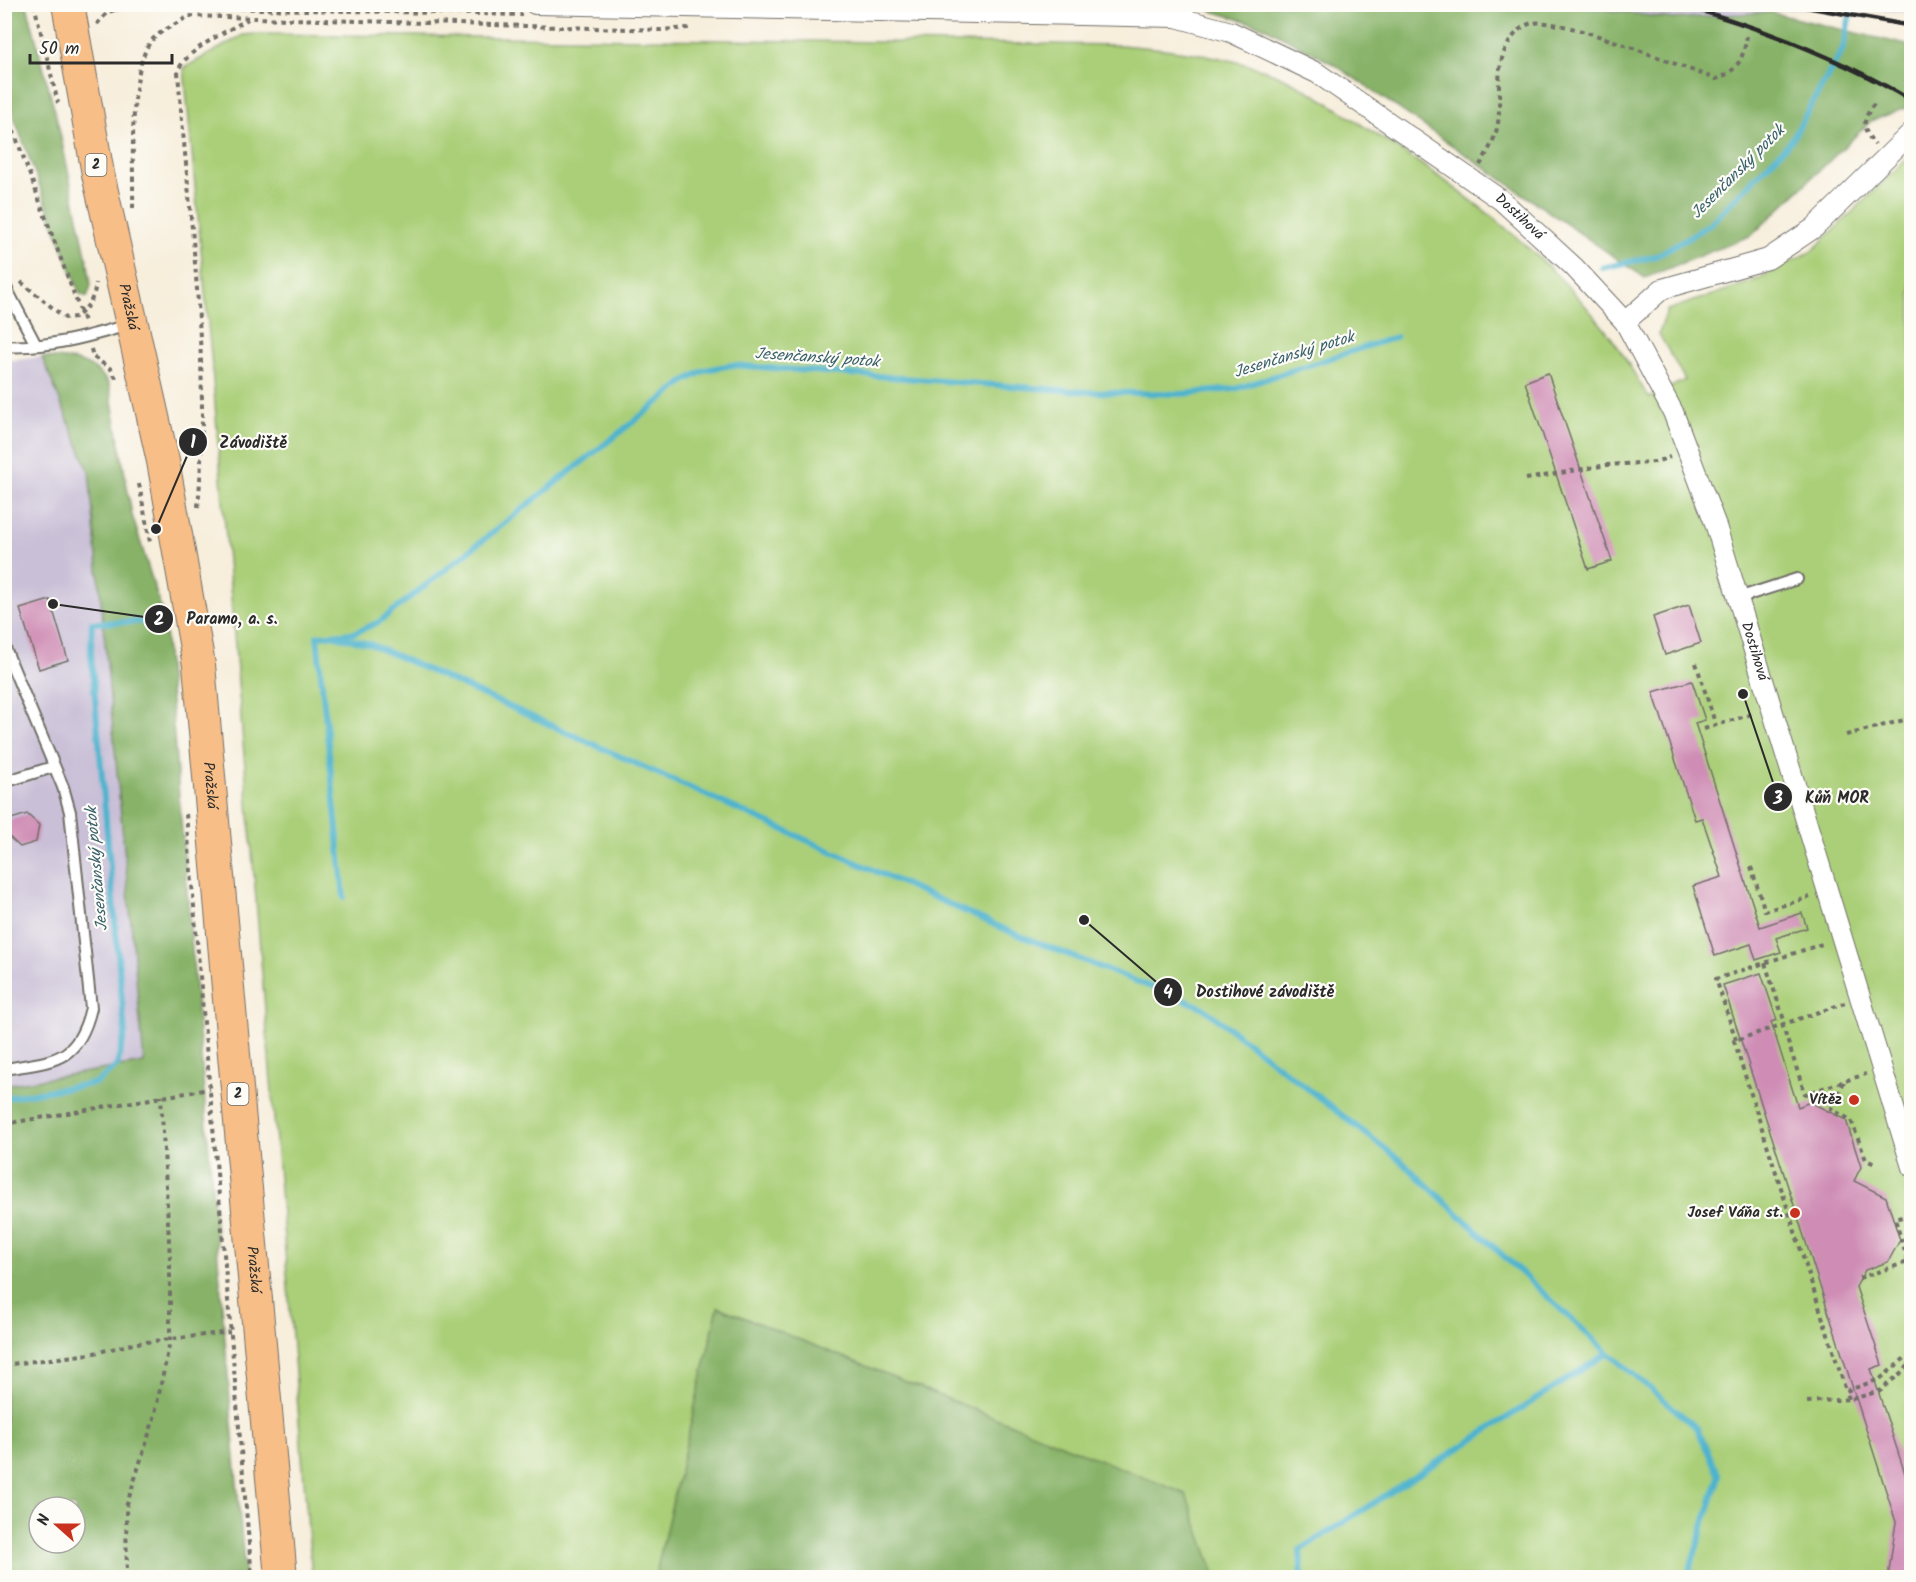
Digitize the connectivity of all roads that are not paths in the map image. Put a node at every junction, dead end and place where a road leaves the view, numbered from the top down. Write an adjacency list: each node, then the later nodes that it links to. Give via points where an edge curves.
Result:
1 (68, 4): 6 (main road, Pražská / 2, via 80,88)
2 (529, 10): 5 (street, Dostihová, via 1176,17 1231,32 1317,73 1501,200 1574,267)
3 (1911, 132): 5 (street, via 1814,228 1768,259 1662,289)
4 (4, 284): 7 (lane)
5 (1626, 322): 10 (street, Dostihová, via 1689,451)
6 (132, 324): 7 (lane); 16 (main road, Pražská / 2, via 165,471 199,665)
7 (36, 345): 8 (lane)
8 (4, 346)
9 (1797, 579): 10 (lane)
10 (1738, 598): 15 (street, Dostihová)
11 (4, 646): 12 (lane)
12 (53, 767): 13 (lane); 14 (lane, via 70,812 91,1008 87,1025 71,1051 56,1060)
13 (4, 782)
14 (4, 1069)
15 (1911, 1167)
16 (281, 1578)

